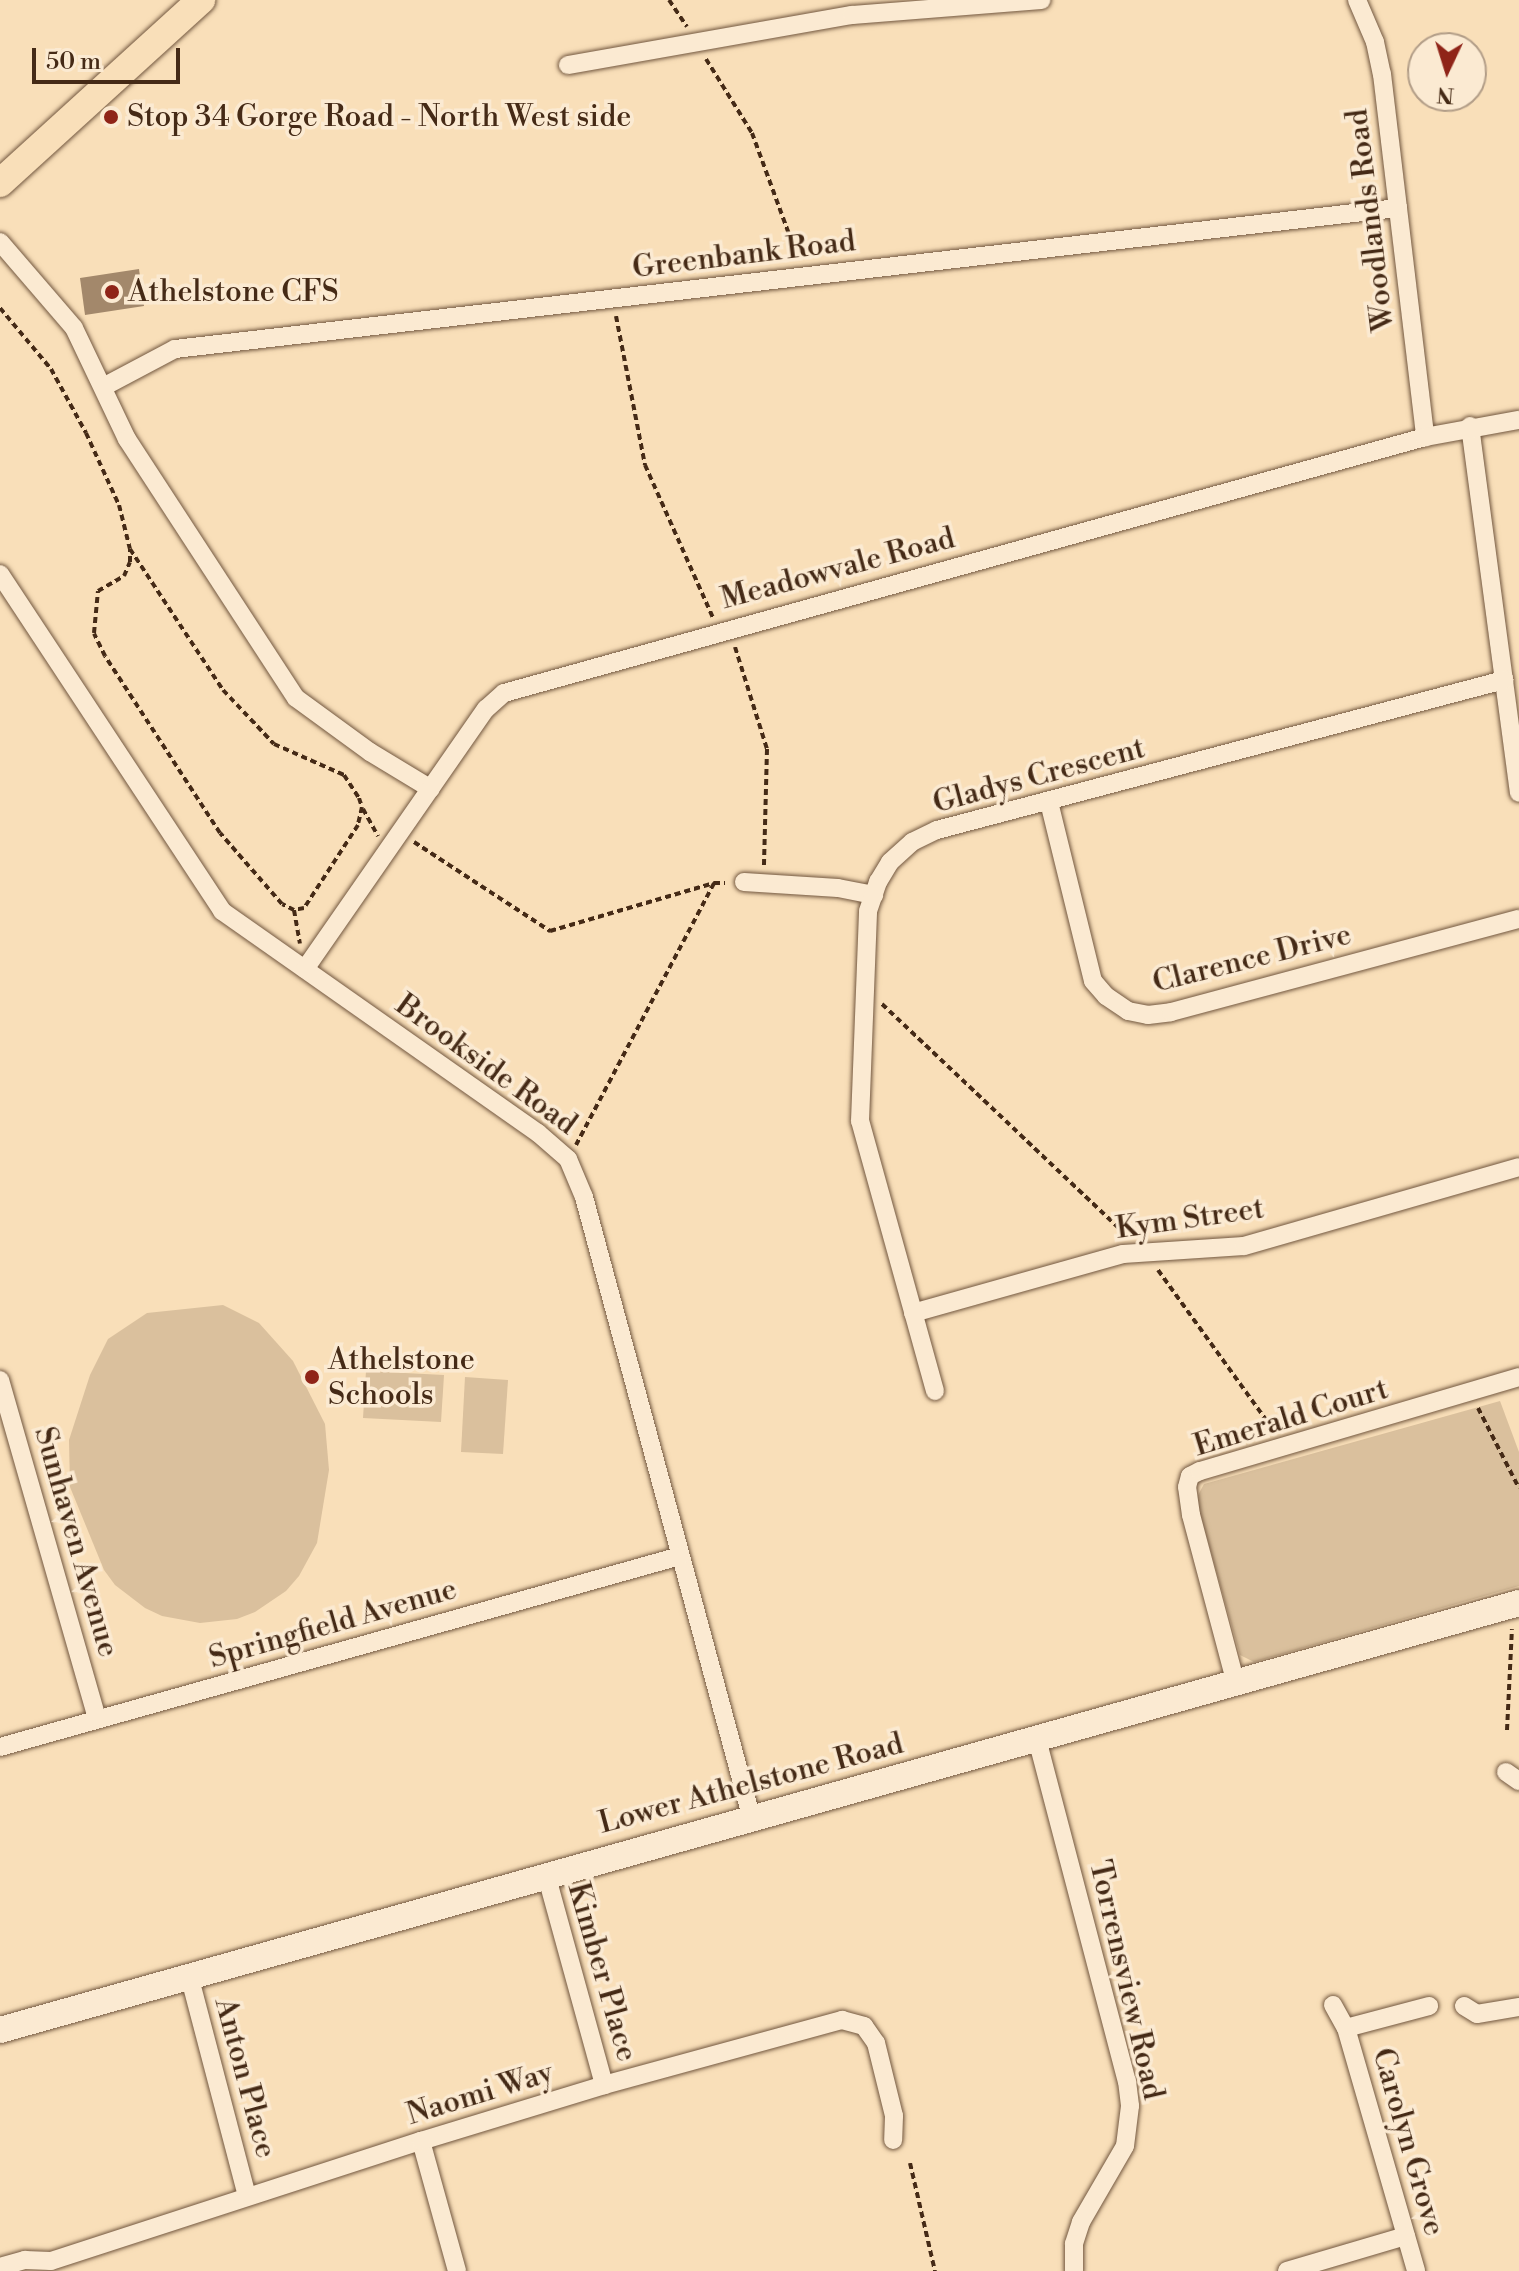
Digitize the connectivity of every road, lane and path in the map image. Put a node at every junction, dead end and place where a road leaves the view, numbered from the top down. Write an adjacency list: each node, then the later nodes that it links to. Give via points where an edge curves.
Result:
1 (174, 0): 8 (main road)
2 (201, 0): 9 (main road)
3 (669, 0): 6 (path)
4 (1041, 0): 6 (street, via 852,15)
5 (1357, 0): 10 (street, Woodlands Road, via 1382,74)
6 (701, 50): 7 (street); 12 (path, via 752,133)
7 (568, 65)
8 (0, 160)
9 (0, 183)
10 (1398, 208): 13 (street, Greenbank Road); 18 (street, Woodlands Road)
11 (0, 242): 15 (street, via 74,328)
12 (798, 259)
13 (614, 298): 15 (street, Greenbank Road, via 175,349); 23 (path, via 645,465)
14 (0, 308): 19 (path, via 51,369 86,433 119,505)
15 (105, 386): 25 (street, via 127,439 296,698)
16 (1519, 420): 17 (street, Meadowvale Road)
17 (1470, 426): 18 (street, Meadowvale Road); 24 (street)
18 (1425, 437): 23 (street, Meadowvale Road)
19 (130, 549): 28 (path, via 223,690 274,744 344,775); 35 (path, via 128,569 120,580 98,591 94,633 220,833 258,880)
20 (0, 574): 21 (street, Brookside Road)
21 (18, 602): 22 (street); 37 (street, Brookside Road, via 222,911)
22 (0, 610)
23 (724, 630): 25 (street, Meadowvale Road, via 504,693 486,709); 33 (path, via 767,749)
24 (1504, 680): 26 (street); 27 (street, Gladys Crescent)
25 (431, 789): 29 (street, Meadowvale Road)
26 (1519, 793)
27 (1049, 802): 34 (street, Gladys Crescent, via 937,830 912,842 890,862); 36 (street, Clarence Drive, via 1093,981 1128,1011 1171,1012)
28 (362, 807): 30 (path); 35 (path, via 358,825 340,854 304,908)
29 (400, 833): 30 (street, Meadowvale Road); 32 (path, via 550,931)
30 (386, 853): 37 (street, Meadowvale Road)
31 (744, 882): 32 (path); 33 (street)
32 (714, 883): 39 (path)
33 (764, 883): 34 (street)
34 (874, 895): 38 (street, Gladys Crescent, via 868,911)
35 (294, 910): 37 (path)
36 (1519, 919)
37 (305, 969): 39 (street, Brookside Road)
38 (865, 989): 41 (path); 42 (street, Gladys Crescent, via 860,1121)
39 (568, 1159): 49 (street, Brookside Road, via 584,1197)
40 (1519, 1167): 41 (street, Kym Street, via 1244,1246)
41 (1145, 1253): 42 (street, Kym Street, via 1123,1254); 47 (path)
42 (913, 1313): 45 (street, Gladys Crescent)
43 (1519, 1377): 46 (street, Emerald Court)
44 (0, 1380): 52 (street, Sunhaven Avenue)
45 (935, 1391)
46 (1471, 1393): 47 (street, Emerald Court); 48 (path)
47 (1285, 1446): 51 (street, Emerald Court, via 1200,1471 1190,1476 1187,1487)
48 (1519, 1488)
49 (680, 1556): 52 (street, Springfield Avenue); 56 (street, Brookside Road)
50 (1516, 1604): 51 (street, Lower Athelstone Road); 53 (path)
51 (1236, 1684): 54 (street, Lower Athelstone Road)
52 (97, 1719): 55 (street, Springfield Avenue)
53 (1507, 1730)
54 (1037, 1739): 56 (street, Lower Athelstone Road); 76 (street, Torrensview Road, via 1130,2106 1125,2146 1081,2222)
55 (0, 1747)
56 (751, 1816): 57 (street, Lower Athelstone Road)
57 (546, 1874): 58 (street, Lower Athelstone Road); 65 (street, Kimber Place)
58 (189, 1975): 64 (street, Lower Athelstone Road); 69 (street, Anton Place)
59 (1333, 2005): 63 (street, Carolyn Grove)
60 (1429, 2006): 63 (street, Carolyn Grove)
61 (1464, 2006): 62 (street, via 1477,2014)
62 (1519, 2007)
63 (1346, 2028): 70 (street, Carolyn Grove)
64 (0, 2030)
65 (604, 2085): 66 (street, Naomi Way, via 842,2020 864,2026 876,2043 894,2116); 67 (street, Naomi Way)
66 (893, 2140)
67 (421, 2141): 69 (street, Naomi Way); 74 (street)
68 (910, 2163): 75 (path)
69 (247, 2196): 71 (street, Naomi Way)
70 (1406, 2236): 73 (street); 77 (street, Carolyn Grove)
71 (50, 2266): 72 (street, Naomi Way, via 25,2260)
72 (0, 2267)
73 (1291, 2270)
74 (457, 2271)
75 (935, 2271)
76 (1074, 2271)
77 (1416, 2271)

